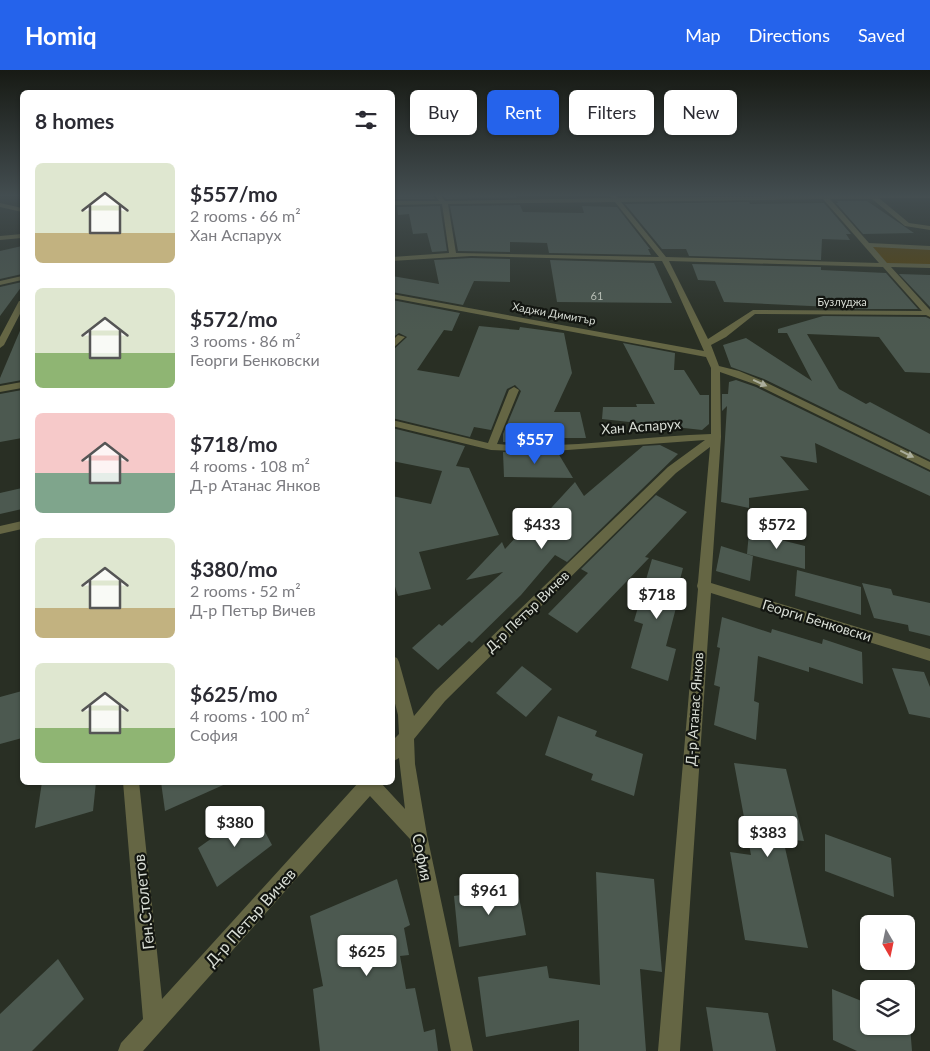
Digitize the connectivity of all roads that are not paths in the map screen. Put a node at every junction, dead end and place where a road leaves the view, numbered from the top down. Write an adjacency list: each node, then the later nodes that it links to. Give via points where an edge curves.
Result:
1 (451, 240): 6 (street)
2 (650, 240): 8 (street, Д-р Атанас Янков)
3 (864, 240): 4 (street)
4 (870, 245): 5 (street); 9 (street)
5 (930, 248)
6 (453, 254): 7 (street); 8 (street)
7 (395, 259)
8 (664, 259): 9 (street); 21 (street, Д-р Атанас Янков)
9 (886, 264): 10 (street); 15 (street)
10 (930, 266)
11 (20, 278): 12 (street)
12 (0, 283)
13 (395, 297): 21 (street, Хаджи Димитър)
14 (20, 306): 17 (street)
15 (930, 314): 21 (street, Бузлуджа, via 754,312 723,335)
16 (20, 329): 17 (street)
17 (3, 333): 20 (street)
18 (400, 337): 19 (street)
19 (395, 344)
20 (0, 345)
21 (710, 356): 26 (street, Д-р Атанас Янков); 28 (street, Хаджи Димитър, one-way to 28, via 736,373)
22 (20, 385): 23 (street)
23 (0, 389)
24 (514, 390): 27 (street)
25 (395, 424): 27 (street, Хан Аспарух)
26 (716, 437): 27 (street, Хан Аспарух, via 540,449); 31 (street, Д-р Атанас Янков); 34 (street, Д-р Петър Вичев, via 672,470 440,696)
27 (491, 447)
28 (930, 466)
29 (20, 525): 30 (street)
30 (0, 530)
31 (704, 586): 32 (street, Георги Бенковски); 43 (street, Д-р Атанас Янков)
32 (930, 655)
33 (395, 673): 34 (street, София, via 406,715)
34 (406, 736): 35 (street, Д-р Петър Вичев); 39 (street, София)
35 (395, 750)
36 (131, 785): 40 (street, Ген.Столетов)
37 (368, 785): 40 (street, Д-р Петър Вичев)
38 (372, 785): 39 (street)
39 (418, 835): 42 (street, София)
40 (154, 1022): 41 (street, Д-р Петър Вичев)
41 (129, 1051)
42 (462, 1051)
43 (669, 1051)

